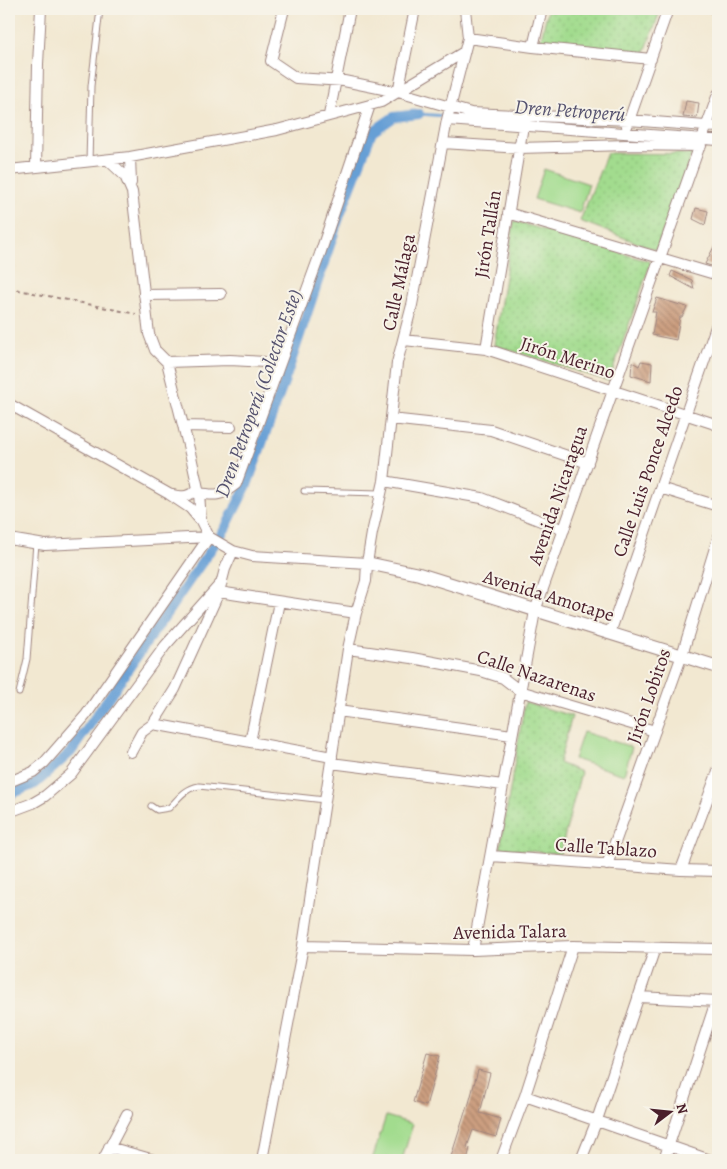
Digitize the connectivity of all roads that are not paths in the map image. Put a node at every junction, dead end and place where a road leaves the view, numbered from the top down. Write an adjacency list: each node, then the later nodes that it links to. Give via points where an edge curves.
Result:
1 (42, 9): 33 (street)
2 (100, 9): 32 (lane, via 90,86)
3 (284, 9): 15 (street, via 271,61 296,78)
4 (350, 9): 15 (street)
5 (415, 9): 16 (street)
6 (464, 9): 11 (street, Calle Málaga)
7 (542, 9): 12 (street)
8 (668, 9): 14 (street)
9 (714, 9): 10 (street)
10 (718, 10)
11 (468, 38): 12 (street); 13 (street, Calle Málaga)
12 (533, 47): 14 (street)
13 (464, 52): 16 (street); 19 (street, Calle Málaga)
14 (650, 59): 22 (street)
15 (335, 81): 16 (street); 20 (street)
16 (398, 92): 18 (street); 19 (street)
17 (718, 94): 24 (street, Avenida Nicaragua)
18 (370, 105): 20 (street); 46 (street)
19 (450, 108): 21 (street, Calle Málaga); 22 (street, via 471,113)
20 (329, 115): 30 (street, via 277,130)
21 (447, 120): 23 (street); 27 (street, Calle Málaga)
22 (629, 120): 24 (street); 25 (street)
23 (523, 126): 25 (street); 29 (street, Jirón Tallán)
24 (713, 126): 28 (street, Avenida Nicaragua)
25 (624, 133): 28 (street)
26 (718, 140): 28 (street)
27 (444, 143): 29 (street); 42 (street, Calle Málaga)
28 (702, 143): 29 (street); 37 (street, Avenida Nicaragua)
29 (519, 148): 36 (street, Jirón Tallán)
30 (130, 157): 31 (street); 35 (street)
31 (108, 160): 32 (street); 35 (street, via 125,176)
32 (89, 162): 33 (street)
33 (36, 168): 34 (street)
34 (9, 170)
35 (132, 192): 40 (street)
36 (508, 213): 37 (street); 43 (street, Jirón Tallán)
37 (660, 258): 38 (street); 47 (street, Avenida Nicaragua)
38 (718, 275)
39 (221, 294): 40 (street)
40 (144, 295): 45 (street, via 149,334 155,350)
41 (718, 321): 44 (street, Calle Luis Ponce Alcedo)
42 (404, 340): 43 (street, Jirón Merino); 50 (street, Calle Málaga, via 397,363)
43 (486, 349): 47 (street, Jirón Merino)
44 (713, 351): 49 (street, Calle Luis Ponce Alcedo)
45 (166, 362): 46 (street, via 230,360 265,362); 52 (street)
46 (278, 368): 57 (street, via 236,484 224,494)
47 (613, 390): 49 (street, Jirón Merino); 54 (street, Avenida Nicaragua)
48 (9, 404): 60 (street)
49 (686, 414): 51 (street, Jirón Merino); 56 (street, Calle Luis Ponce Alcedo)
50 (391, 420): 54 (street, via 491,430); 55 (street, Calle Málaga)
51 (718, 425)
52 (183, 426): 53 (street); 57 (street)
53 (231, 427)
54 (588, 462): 63 (street, Avenida Nicaragua)
55 (384, 481): 59 (street, Calle Málaga); 63 (street, via 482,498)
56 (660, 488): 61 (street); 74 (street, Calle Luis Ponce Alcedo)
57 (198, 491): 60 (street, via 181,497); 62 (street)
58 (304, 491): 59 (lane)
59 (380, 493): 69 (street, Calle Málaga)
60 (170, 494): 62 (street, via 190,508)
61 (718, 506)
62 (201, 521): 64 (street)
63 (564, 530): 72 (street, Avenida Nicaragua)
64 (209, 537): 67 (street); 68 (street); 88 (street, via 86,715 44,763 33,772)
65 (718, 538): 76 (street, Jirón Lobitos)
66 (9, 539): 67 (street)
67 (36, 543): 79 (lane, via 27,659)
68 (233, 552): 69 (street); 70 (street)
69 (367, 563): 72 (street, Avenida Amotape, via 419,574); 73 (street, Calle Málaga, via 366,581)
70 (220, 587): 71 (street); 81 (street, via 175,689); 92 (street, via 165,646 71,774 39,799)
71 (278, 602): 73 (street); 84 (street)
72 (535, 611): 74 (street, Avenida Amotape); 78 (street, Avenida Nicaragua)
73 (356, 613): 75 (street, Calle Málaga)
74 (610, 633): 76 (street, Avenida Amotape)
75 (348, 649): 78 (street, Calle Nazarenas, via 481,671 503,678); 80 (street, Calle Málaga)
76 (682, 655): 77 (street, Avenida Amotape); 82 (street, Jirón Lobitos)
77 (718, 667)
78 (520, 691): 82 (street, Calle Nazarenas); 83 (street, Avenida Nicaragua)
79 (19, 693)
80 (338, 711): 83 (street); 86 (street, Calle Málaga)
81 (153, 724): 84 (street); 85 (street, via 142,732)
82 (655, 731): 94 (street, Jirón Lobitos)
83 (512, 735): 89 (street, Avenida Nicaragua)
84 (250, 742): 86 (street)
85 (131, 752)
86 (331, 760): 89 (street); 90 (street, Calle Málaga)
87 (718, 771): 95 (street)
88 (9, 782)
89 (503, 786): 93 (street, Avenida Nicaragua)
90 (325, 800): 91 (lane, via 199,786 181,793 169,808 157,810); 97 (street, Calle Málaga)
91 (151, 806)
92 (9, 812)
93 (490, 856): 94 (street, Calle Tablazo); 101 (street, Avenida Nicaragua)
94 (607, 864): 95 (street, Calle Tablazo)
95 (681, 870): 96 (street, Calle Tablazo)
96 (718, 871)
97 (303, 946): 101 (street, Avenida Talara); 111 (street, Calle Málaga)
98 (573, 946): 99 (street, Avenida Talara); 101 (street, Avenida Talara); 104 (street)
99 (656, 948): 100 (street, Avenida Talara); 102 (street)
100 (718, 949)
101 (473, 950)
102 (638, 997): 103 (street); 106 (street)
103 (717, 1001): 107 (street)
104 (525, 1096): 106 (street); 112 (street)
105 (126, 1114): 108 (street)
106 (597, 1120): 107 (street); 113 (street)
107 (670, 1146): 114 (street); 115 (street)
108 (109, 1147): 109 (street); 110 (street)
109 (103, 1160)
110 (154, 1160)
111 (262, 1160)
112 (501, 1160)
113 (581, 1160)
114 (664, 1160)
115 (710, 1160)

